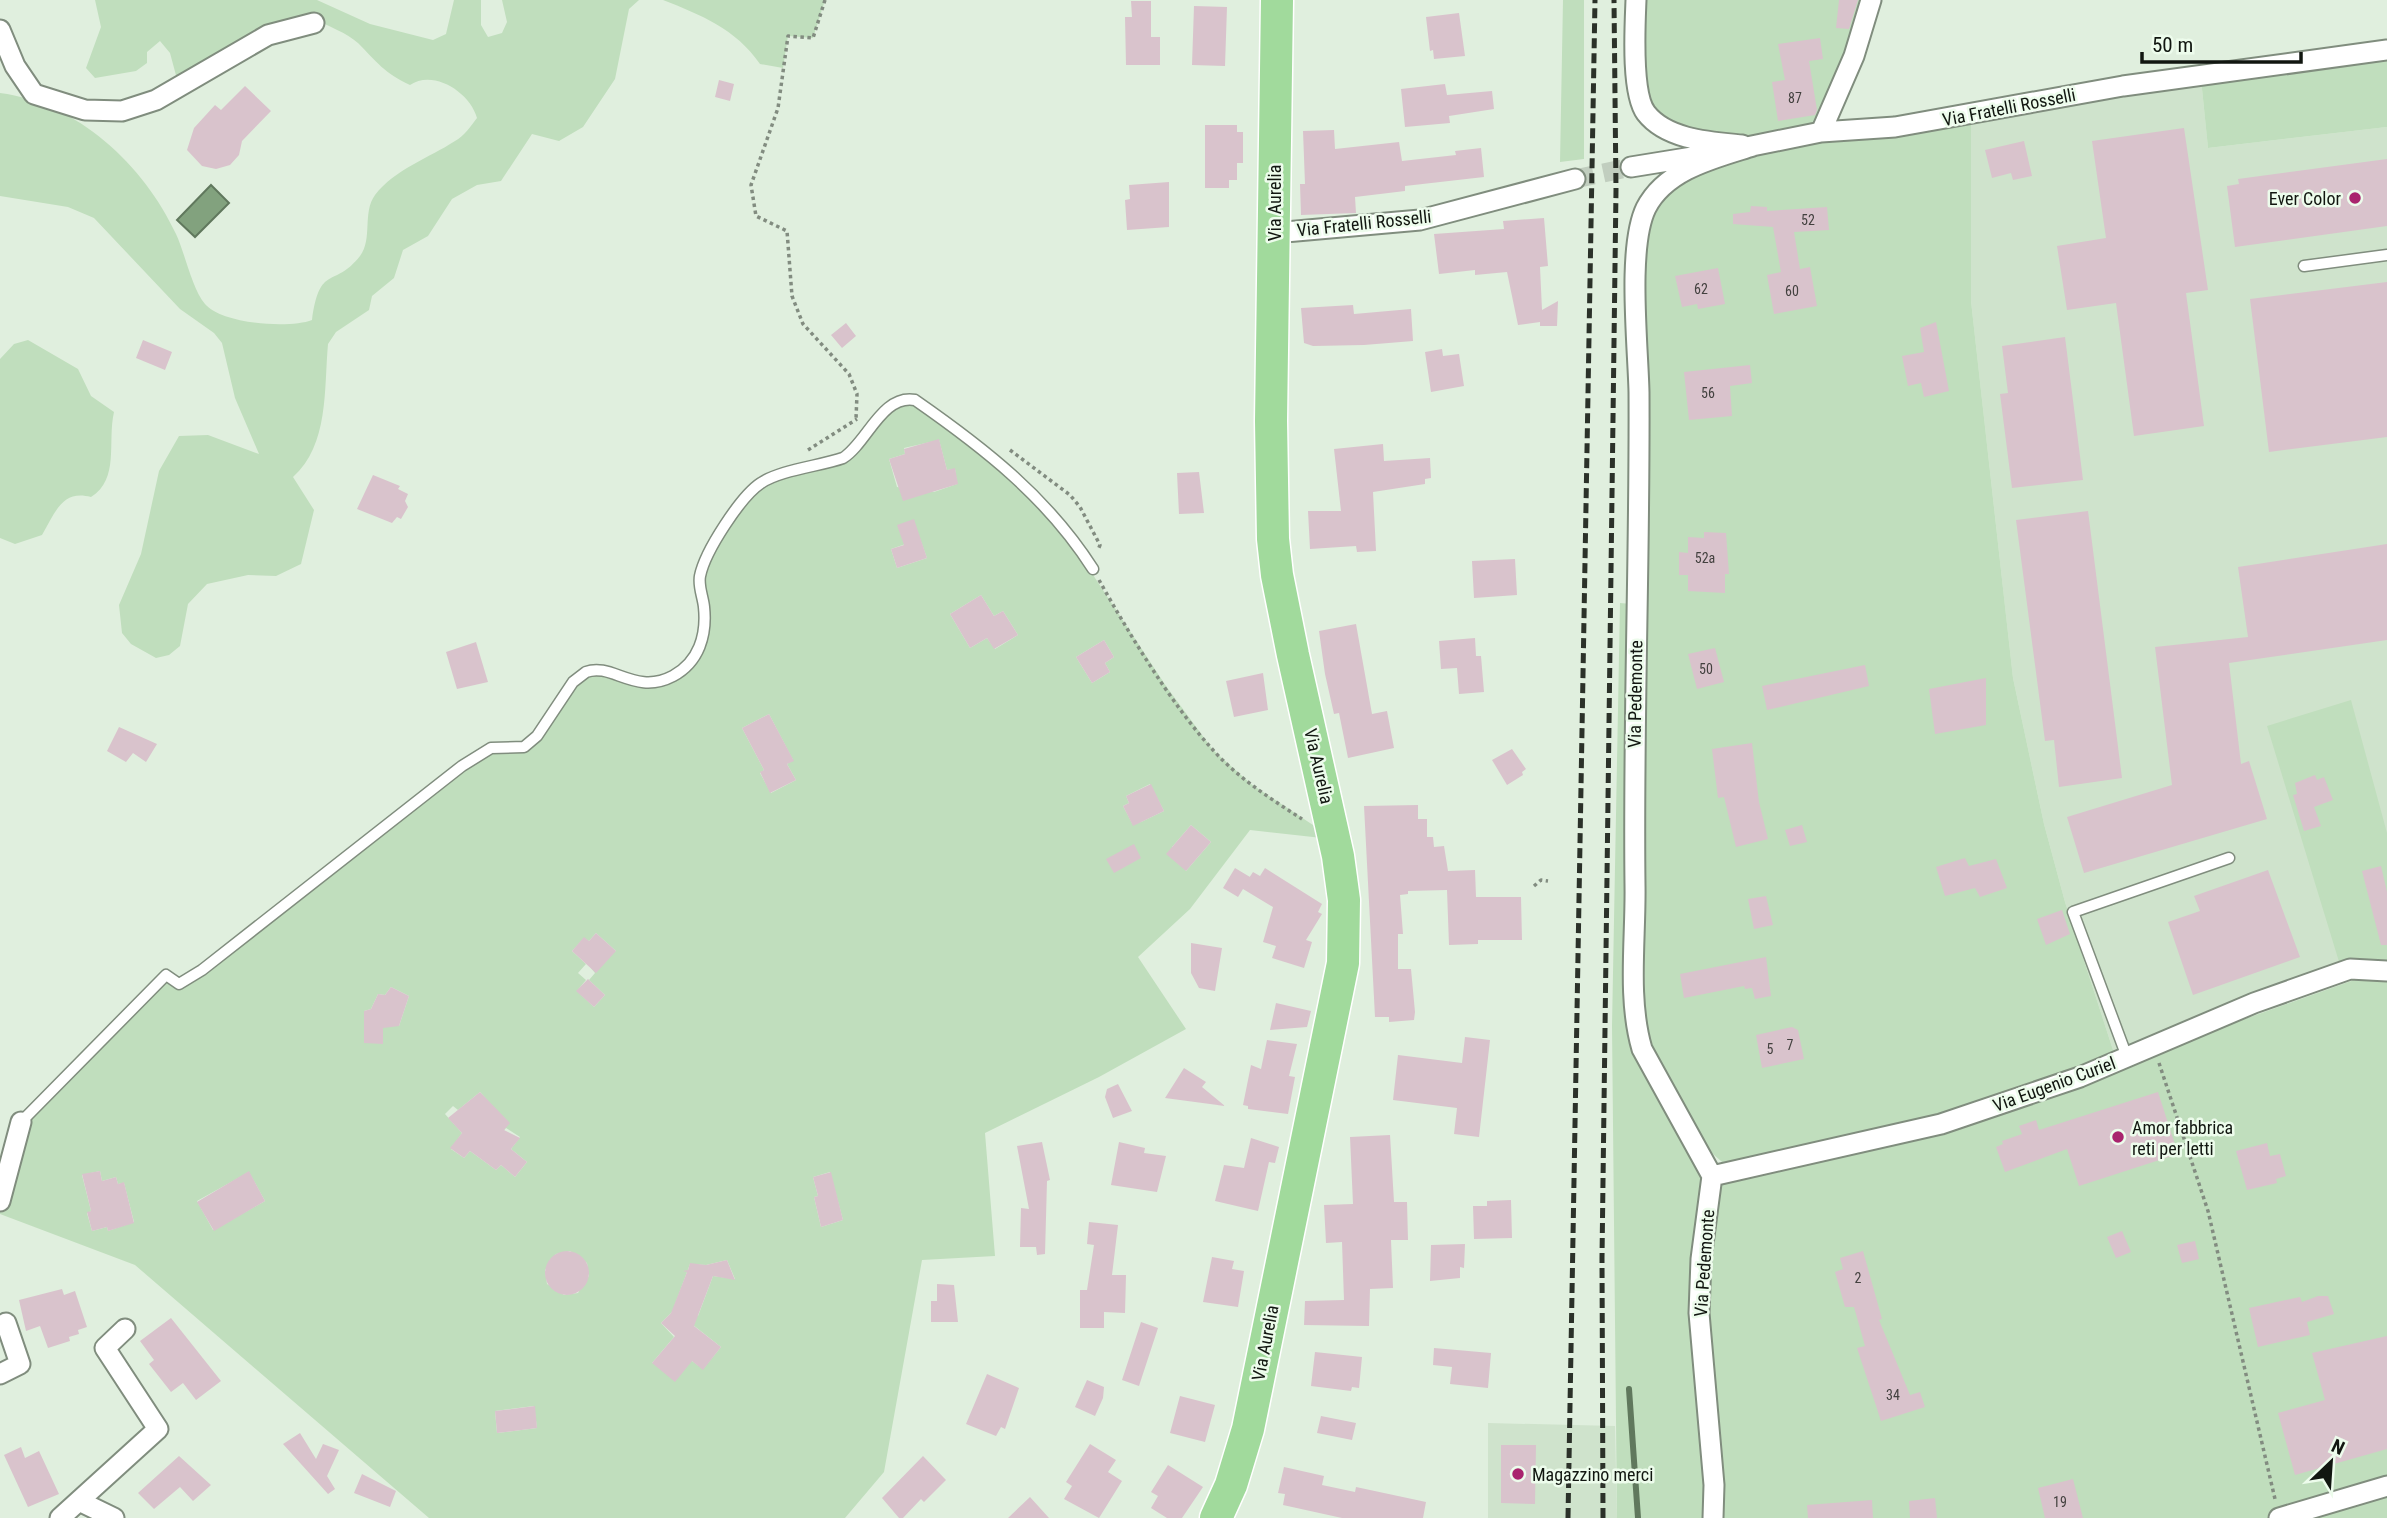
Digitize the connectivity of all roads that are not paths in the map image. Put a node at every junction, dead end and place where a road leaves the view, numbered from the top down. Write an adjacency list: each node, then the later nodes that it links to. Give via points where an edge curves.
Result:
1 (1277, 0): 11 (main road, Via Aurelia)
2 (1636, 0): 8 (street, via 1639,92 1645,112 1661,125 1702,142)
3 (1871, 0): 7 (street, via 1854,56)
4 (314, 23): 5 (street, via 268,35 156,100 122,111 85,110 34,94 11,59)
5 (0, 30)
6 (2387, 50): 7 (street, Via Fratelli Rosselli, via 2123,86 1895,127)
7 (1821, 132): 8 (street, Via Fratelli Rosselli)
8 (1753, 146): 9 (street, Via Fratelli Rosselli); 19 (street, Via Pedemonte, via 1704,161 1667,182 1654,196 1641,225 1637,266 1639,476 1633,809 1637,1032)
9 (1631, 167)
10 (1575, 178): 11 (street, Via Fratelli Rosselli, via 1420,220)
11 (1274, 233): 28 (main road, Via Aurelia, via 1271,421 1277,575 1334,835 1344,900 1343,963 1248,1429)
12 (2387, 255): 13 (lane)
13 (2304, 266)
14 (1093, 569): 18 (lane, via 1053,514 993,456 915,400 892,403 843,458 766,480 750,490 708,555 700,576 704,637 688,665 671,677 641,684 586,672 573,682 537,736 524,747 491,748 462,766 202,970 179,984 166,975)
15 (2229, 858): 17 (lane, via 2073,912)
16 (2387, 971): 17 (street, Via Eugenio Curiel, via 2350,969 2254,1003)
17 (2127, 1057): 19 (street, Via Eugenio Curiel, via 1941,1124)
18 (21, 1122): 20 (street)
19 (1712, 1176): 29 (street, Via Pedemonte, via 1699,1313)
20 (0, 1201)
21 (6, 1323): 23 (street, via 20,1364)
22 (125, 1329): 25 (street, via 105,1348 158,1429)
23 (0, 1374)
24 (2387, 1486): 30 (street)
25 (79, 1501): 26 (street); 27 (street)
26 (60, 1518)
27 (114, 1518)
28 (1216, 1518)
29 (1713, 1518)
30 (2279, 1518)

